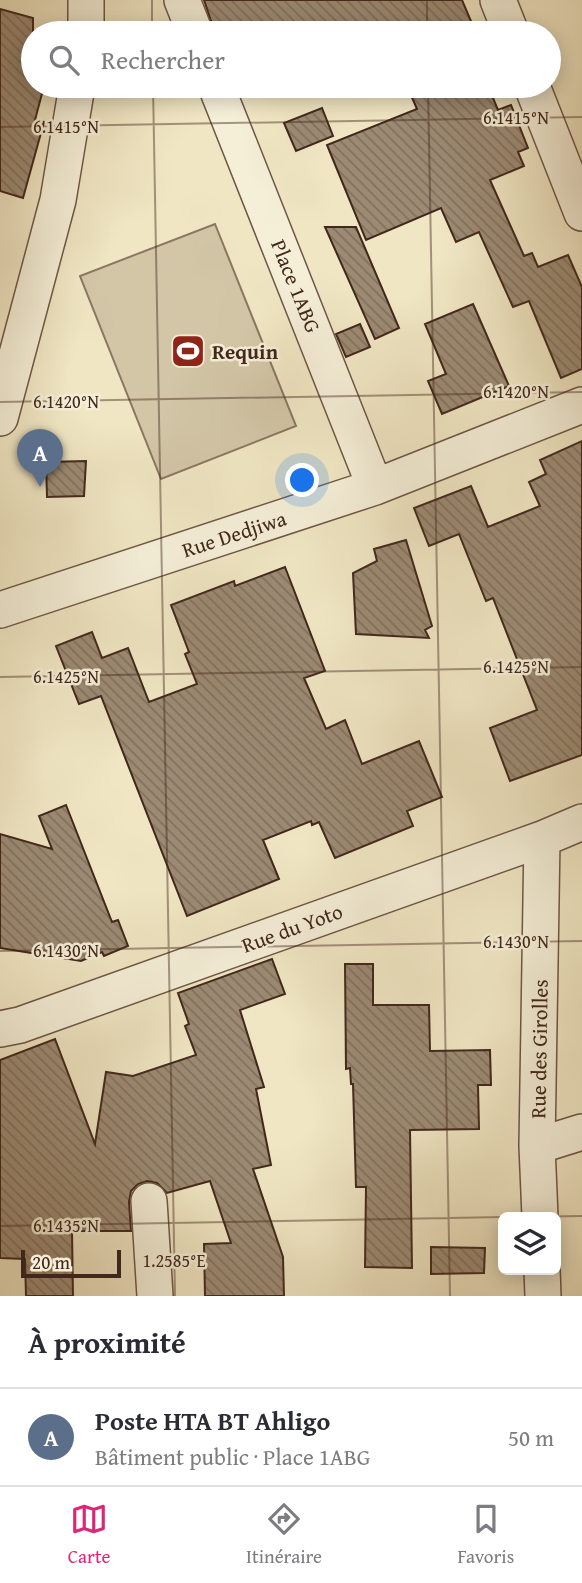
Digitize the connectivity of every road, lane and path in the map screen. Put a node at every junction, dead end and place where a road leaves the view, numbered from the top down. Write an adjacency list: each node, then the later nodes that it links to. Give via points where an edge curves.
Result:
1 (86, 0): 4 (street)
2 (182, 0): 5 (street)
3 (498, 0): 6 (street)
4 (86, 21)
5 (190, 21)
6 (506, 21)
7 (75, 98): 12 (street, via 58,200)
8 (221, 98): 13 (street, Place 1ABG)
9 (537, 98): 10 (street)
10 (582, 213)
11 (582, 405): 13 (street, Rue Dedjiwa)
12 (0, 418)
13 (375, 487): 14 (street, Rue Dedjiwa)
14 (0, 610)
15 (582, 822): 16 (street, Rue du Yoto)
16 (542, 839): 17 (street, Rue du Yoto); 19 (street, Rue des Girolles)
17 (0, 1029)
18 (582, 1132): 19 (street)
19 (537, 1146): 21 (street, Rue des Girolles)
20 (149, 1200): 23 (street)
21 (540, 1212)
22 (542, 1275): 24 (street)
23 (155, 1296)
24 (543, 1296)

